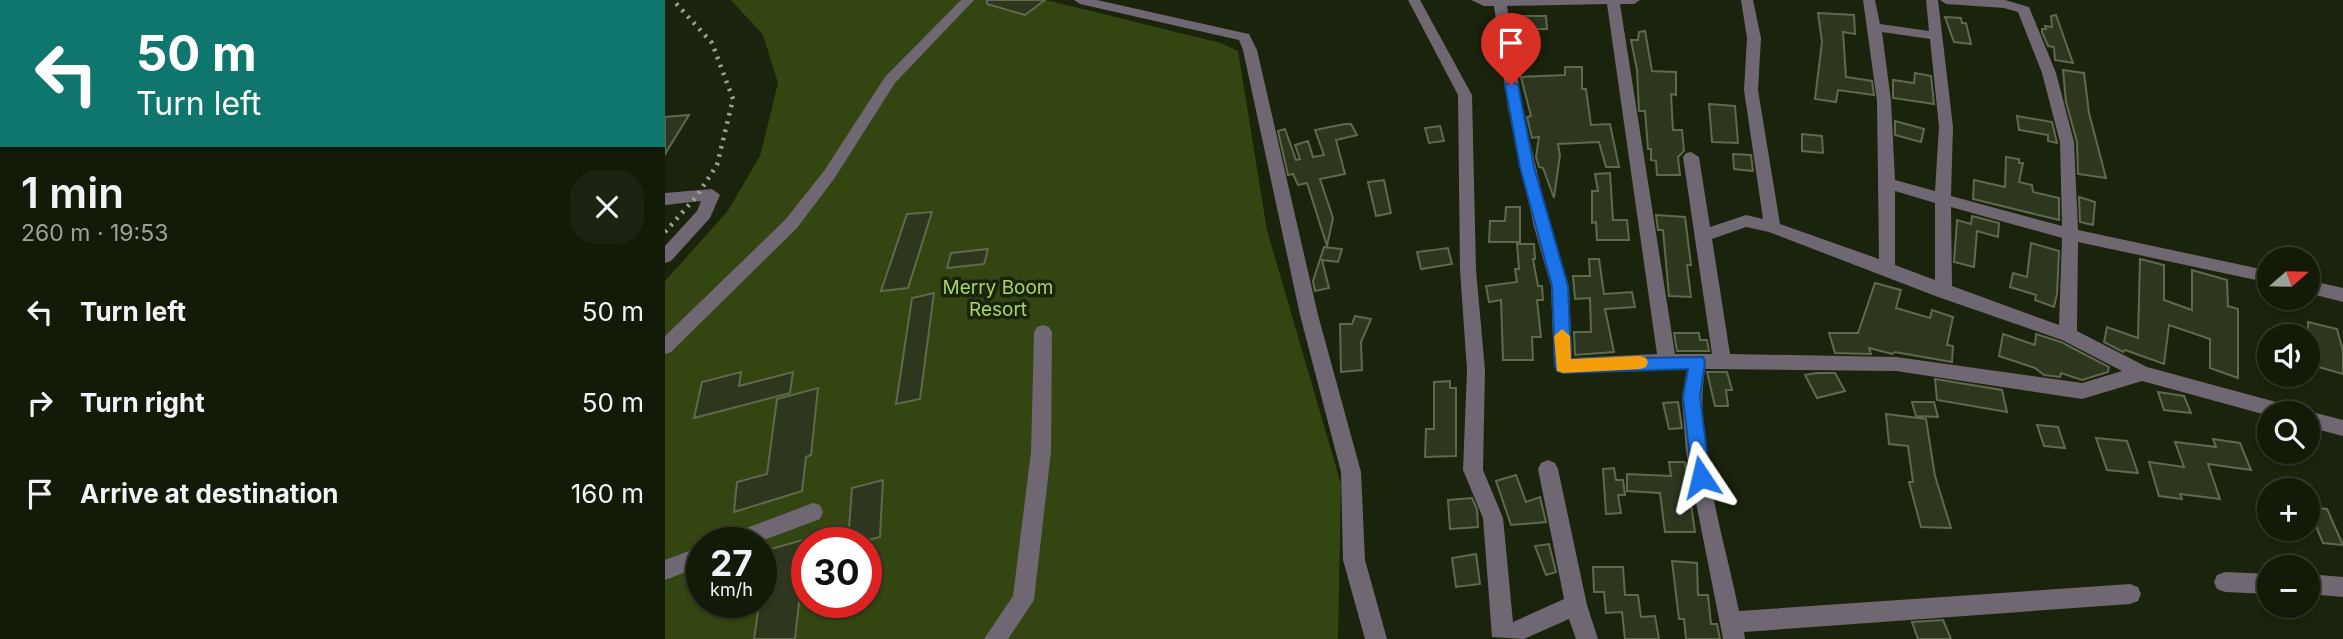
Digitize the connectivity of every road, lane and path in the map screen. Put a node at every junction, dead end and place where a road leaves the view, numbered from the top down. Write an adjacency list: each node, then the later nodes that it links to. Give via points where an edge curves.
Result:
1 (968, 0): 30 (street, via 890,80 829,175 791,224)
2 (1080, 0): 52 (street, via 1244,37 1351,472 1354,560)
3 (1415, 0): 50 (street, via 1465,95 1468,271 1476,370 1473,470 1493,518)
4 (1477, 0): 12 (street)
5 (1633, 0): 11 (street)
6 (1747, 0): 19 (street, via 1754,38 1751,90)
7 (1869, 0): 13 (street)
8 (1933, 0): 14 (street)
9 (1946, 0): 20 (street, via 2005,4 2024,10 2049,73 2067,142)
10 (1562, 1): 11 (street); 12 (street)
11 (1613, 1): 32 (street)
12 (1500, 2): 32 (street, via 1517,120 1560,286 1563,366)
13 (1875, 27): 14 (street); 16 (street)
14 (1937, 36): 18 (street, via 1946,127)
15 (1691, 158): 21 (street)
16 (1888, 184): 18 (street); 23 (street)
17 (665, 199): 22 (street, via 712,195 704,214)
18 (1943, 201): 20 (street); 26 (street)
19 (1772, 227): 21 (street, via 1746,221); 23 (street)
20 (2070, 234): 24 (street); 29 (street)
21 (1702, 236): 31 (street)
22 (665, 257)
23 (1888, 270): 26 (street)
24 (2257, 274)
25 (2321, 289): 27 (street)
26 (1944, 292): 29 (street)
27 (2343, 295)
28 (1043, 332): 51 (street, via 1041,452 1023,600)
29 (2068, 335): 34 (street)
30 (665, 347)
31 (1722, 360): 33 (street); 34 (street, via 1896,364 2082,391)
32 (1667, 361): 33 (street)
33 (1697, 362): 49 (street, via 1691,397 1696,452)
34 (2142, 373): 35 (street)
35 (2257, 405)
36 (2320, 422): 37 (street)
37 (2343, 428)
38 (1548, 469): 48 (street)
39 (813, 512): 40 (street)
40 (774, 527)
41 (686, 561): 42 (street)
42 (665, 570)
43 (2225, 582): 44 (street)
44 (2257, 583)
45 (2320, 585): 46 (street)
46 (2343, 587)
47 (2130, 594): 49 (street)
48 (1576, 606): 50 (street); 53 (street)
49 (1733, 631)
50 (1503, 638)
51 (995, 639)
52 (1376, 639)
53 (1587, 639)

